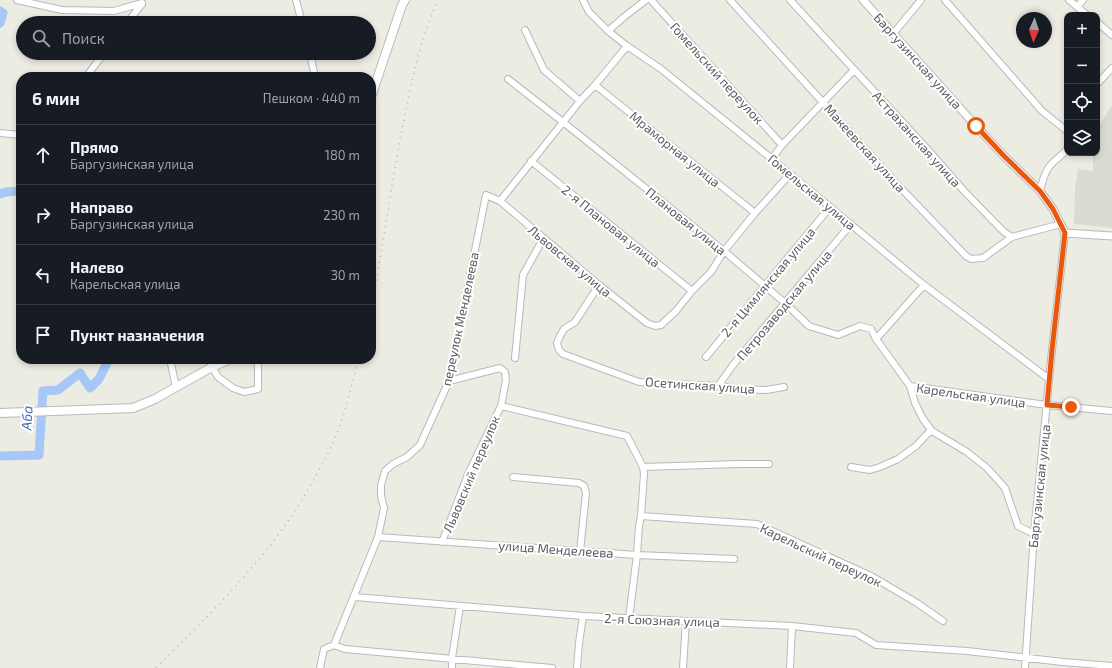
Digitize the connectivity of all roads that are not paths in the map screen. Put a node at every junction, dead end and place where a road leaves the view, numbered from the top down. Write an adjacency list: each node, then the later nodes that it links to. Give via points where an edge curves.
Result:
1 (17, 0): 13 (street, via 62,10 114,11)
2 (296, 0): 18 (street)
3 (582, 0): 21 (street, Гомельская улица, via 589,12)
4 (646, 0): 21 (street)
5 (651, 0): 41 (street, Гомельский переулок)
6 (730, 0): 36 (street, Макеевская улица)
7 (790, 0): 28 (street, Астраханская улица)
8 (863, 0): 22 (street, Баргузинская улица)
9 (921, 0): 22 (street)
10 (946, 0): 38 (street, via 1042,111)
11 (1069, 0): 15 (street)
12 (1083, 0): 15 (street)
13 (143, 2): 17 (street)
14 (402, 2): 33 (main road)
15 (1076, 7): 16 (street)
16 (1083, 12)
17 (132, 16)
18 (300, 16)
19 (1100, 25): 23 (street)
20 (525, 30): 35 (street, via 544,70)
21 (608, 31): 24 (street, Гомельская улица)
22 (893, 34): 46 (street, Баргузинская улица, via 1004,156)
23 (1112, 35)
24 (627, 46): 34 (street); 43 (street, Гомельская улица, via 661,69)
25 (99, 60): 29 (street)
26 (311, 60): 30 (street)
27 (1112, 68): 32 (street)
28 (854, 70): 36 (street); 55 (street, Астраханская улица, via 964,191)
29 (90, 72)
30 (313, 72)
31 (508, 79): 37 (street, Плановая улица)
32 (1100, 81)
33 (376, 82)
34 (595, 85): 35 (street); 50 (street, Мраморная улица)
35 (580, 100): 37 (street)
36 (824, 103): 41 (street); 55 (street, Макеевская улица, via 966,256 971,259 983,258)
37 (563, 122): 44 (street); 57 (street, Плановая улица)
38 (1064, 129)
39 (0, 133): 40 (street)
40 (16, 135)
41 (782, 145): 43 (street)
42 (1064, 153): 46 (street, via 1049,167)
43 (772, 159): 45 (street, Гомельская улица)
44 (531, 161): 48 (street); 61 (street, 2-я Плановая улица)
45 (790, 174): 49 (street, Гомельская улица); 50 (street)
46 (1040, 191): 52 (street, Баргузинская улица)
47 (486, 195): 48 (street, Львовская улица); 71 (street, переулок Менделеева)
48 (500, 201): 56 (street, Львовская улица)
49 (830, 207): 51 (street, Гомельская улица); 60 (street, 2-я Цимлянская улица)
50 (755, 213): 57 (street)
51 (851, 224): 59 (street, Гомельская улица); 62 (street, Петрозаводская улица)
52 (1061, 224): 53 (street, Баргузинская улица); 55 (street)
53 (1065, 233): 54 (street); 70 (street, Баргузинская улица)
54 (1112, 236)
55 (1012, 237)
56 (543, 239): 58 (street, Львовская улица); 65 (street, via 523,275)
57 (724, 251): 60 (street, Плановая улица); 61 (street, via 711,272)
58 (599, 285): 61 (street, Львовская улица, via 647,323 655,326 661,325 676,311); 72 (street, Осетинская улица, via 575,322 564,329 560,336 557,343 563,354 639,382)
59 (924, 285): 63 (street); 70 (street, Гомельская улица)
60 (764, 286): 62 (street, Плановая улица); 64 (street, 2-я Цимлянская улица)
61 (692, 291)
62 (785, 303): 63 (street, Плановая улица, via 809,326 838,336 860,326 872,329); 72 (street, Петрозаводская улица)
63 (876, 339): 73 (street)
64 (706, 357)
65 (514, 358)
66 (171, 364): 74 (street)
67 (219, 364): 69 (main road)
68 (258, 364): 69 (street, via 258,389 244,392 233,388 218,377)
69 (212, 367): 74 (main road)
70 (1049, 378): 76 (street, Баргузинская улица)
71 (449, 381): 77 (street, Львовский переулок, via 500,368 505,372 506,380); 87 (street, переулок Менделеева, via 420,445 385,471 381,496 384,508)
72 (718, 386): 75 (street, Осетинская улица, via 766,390)
73 (910, 386): 76 (street, Карельская улица); 80 (street, Карельская улица, via 922,419)
74 (176, 387): 79 (main road, via 133,408)
75 (784, 387)
76 (1047, 405): 78 (street, Карельская улица); 86 (street, Баргузинская улица)
77 (501, 406): 82 (street, via 627,436); 88 (street, Львовский переулок, via 469,472)
78 (1112, 411)
79 (2, 412)
80 (931, 430): 83 (street, via 916,446 880,468 870,470); 86 (street, Карельская улица, via 988,468 1005,488 1018,526)
81 (770, 464): 82 (street)
82 (643, 467): 85 (street)
83 (851, 467)
84 (513, 477): 89 (street, via 579,483 584,486 586,493)
85 (641, 516): 90 (street); 97 (street, Карельский переулок, via 757,524 873,577)
86 (1034, 534): 101 (street, Баргузинская улица)
87 (378, 537): 88 (street, улица Менделеева); 92 (street, переулок Менделеева)
88 (442, 542): 89 (street, улица Менделеева)
89 (580, 551): 90 (street, улица Менделеева)
90 (637, 555): 91 (street, улица Менделеева); 95 (street)
91 (734, 559)
92 (354, 597): 93 (street, 2-я Союзная улица); 99 (street, переулок Менделеева)
93 (460, 606): 94 (street, 2-я Союзная улица); 100 (street)
94 (583, 616): 95 (street, 2-я Союзная улица); 106 (street)
95 (630, 618): 96 (street, 2-я Союзная улица)
96 (686, 621): 98 (street, 2-я Союзная улица); 107 (street)
97 (943, 621)
98 (792, 626): 101 (street, 2-я Союзная улица, via 856,633 876,645); 108 (street)
99 (334, 645): 100 (street, via 345,649); 103 (street, переулок Менделеева, via 324,649)
100 (452, 658): 104 (street); 105 (street)
101 (1025, 658): 102 (street, 2-я Союзная улица); 109 (street, Баргузинская улица)
102 (1112, 666)
103 (320, 668)
104 (452, 668)
105 (552, 668)
106 (577, 668)
107 (683, 668)
108 (790, 668)
109 (1024, 668)

